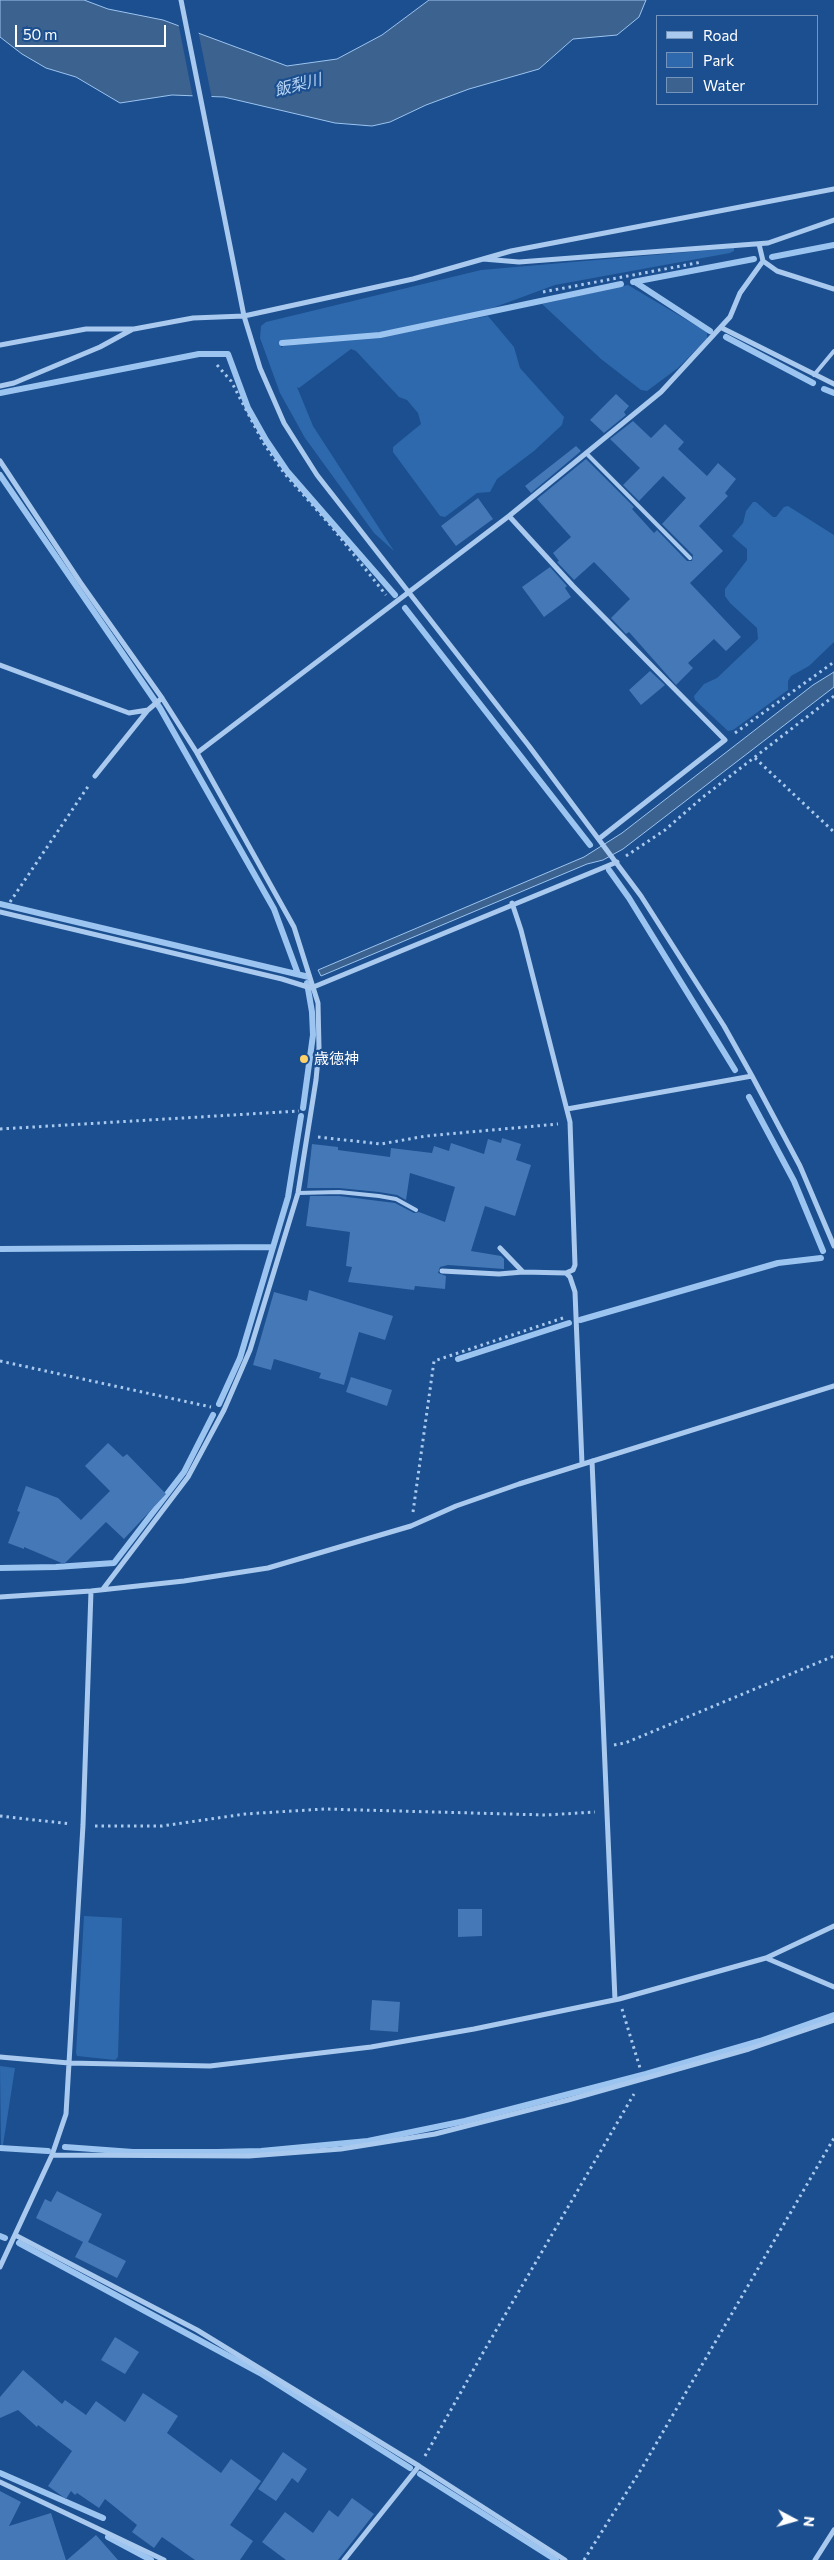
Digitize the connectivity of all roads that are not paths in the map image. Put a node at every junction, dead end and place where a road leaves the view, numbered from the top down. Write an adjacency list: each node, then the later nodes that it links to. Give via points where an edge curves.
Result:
1 (181, 0): 8 (street)
2 (834, 189): 5 (street)
3 (834, 220): 4 (street, via 780,240)
4 (759, 244): 5 (street, via 519,262); 6 (street)
5 (480, 259): 8 (street, via 413,279)
6 (763, 261): 7 (street, via 777,271); 9 (street, via 740,293)
7 (834, 289)
8 (244, 316): 10 (street, via 193,318); 20 (street, via 270,394 298,449)
9 (722, 328): 13 (street); 16 (street, via 661,392)
10 (134, 329): 11 (street, via 86,329); 15 (street, via 100,347)
11 (0, 345)
12 (834, 351): 13 (lane)
13 (814, 375): 14 (street)
14 (834, 384)
15 (0, 386)
16 (586, 453): 18 (street); 19 (lane)
17 (0, 461): 22 (street)
18 (509, 516): 20 (street); 26 (street, via 573,586 725,740)
19 (690, 558)
20 (409, 593): 24 (street); 26 (street)
21 (0, 665): 23 (street, via 129,712)
22 (162, 698): 23 (street); 24 (street)
23 (148, 710): 25 (street)
24 (197, 753): 30 (street, via 294,927)
25 (95, 776)
26 (601, 840): 27 (street)
27 (617, 862): 28 (street); 31 (street, via 676,948)
28 (512, 903): 30 (street); 32 (street)
29 (0, 912): 30 (street, via 282,978)
30 (310, 988): 33 (street, via 318,1003 319,1048)
31 (752, 1076): 32 (street); 35 (street, via 800,1166)
32 (567, 1109): 39 (street, via 575,1265)
33 (298, 1193): 34 (lane, via 379,1196); 43 (street, via 250,1350 224,1410 188,1477)
34 (416, 1210)
35 (834, 1246)
36 (500, 1248): 38 (street)
37 (442, 1270): 38 (street, via 499,1274)
38 (523, 1272): 39 (street)
39 (566, 1273): 42 (street, via 574,1283)
40 (834, 1386): 41 (street)
41 (592, 1461): 42 (street); 49 (street)
42 (582, 1464): 43 (street, via 474,1499 411,1526 268,1568)
43 (103, 1590): 44 (street)
44 (91, 1591): 45 (street); 52 (street, via 83,1825)
45 (0, 1596)
46 (834, 1926): 47 (street)
47 (766, 1958): 48 (street); 49 (street)
48 (834, 1987)
49 (617, 2000): 52 (street, via 371,2047 210,2066)
50 (834, 2020): 53 (street, via 749,2049 435,2134 341,2149 249,2156)
51 (0, 2057): 52 (street)
52 (69, 2063): 53 (street, via 66,2114)
53 (52, 2155): 54 (street)
54 (15, 2235): 55 (street); 56 (street, via 197,2330)
55 (0, 2267)
56 (419, 2466): 60 (street); 61 (street)
57 (0, 2482): 59 (street)
58 (834, 2530): 62 (street)
59 (164, 2560)
60 (344, 2560)
61 (566, 2560)
62 (815, 2560)

